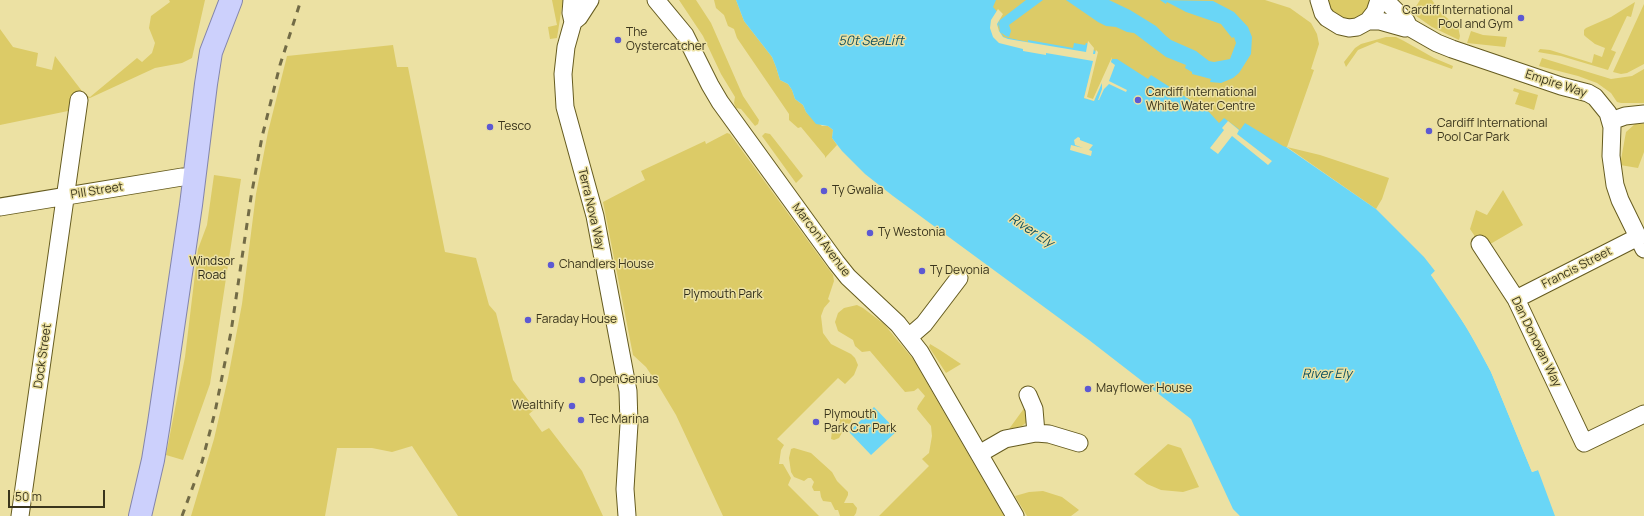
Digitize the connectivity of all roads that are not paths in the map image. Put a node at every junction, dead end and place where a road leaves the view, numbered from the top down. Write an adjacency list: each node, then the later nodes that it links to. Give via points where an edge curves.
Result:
1 (230, 0): 14 (main road, via 211,52)
2 (572, 0): 9 (street, Terra Nova Way)
3 (590, 0): 9 (street, Terra Nova Way)
4 (654, 0): 21 (street, Marconi Avenue, via 685,34 726,111 836,262)
5 (1378, 0): 8 (street, via 1375,12)
6 (1385, 0): 10 (street, Empire Way)
7 (1315, 2): 8 (street, via 1327,18 1340,26 1357,27)
8 (1368, 21): 10 (street, Empire Way)
9 (573, 22): 29 (street, Terra Nova Way, via 564,63 565,108 593,210 628,390 629,424 625,489)
10 (1409, 27): 13 (street, Empire Way, via 1437,43 1469,55 1588,93 1600,101)
11 (79, 100): 15 (street, Dock Street)
12 (1644, 114): 13 (street)
13 (1610, 121): 17 (street, Empire Way, via 1615,185)
14 (194, 177): 15 (street, Pill Street); 28 (main road, via 159,423)
15 (66, 196): 16 (street, Pill Street); 27 (street, Dock Street)
16 (0, 207)
17 (1641, 243): 20 (street, Francis Street)
18 (1480, 244): 20 (street, Dan Donovan Way)
19 (959, 278): 21 (street, via 924,324)
20 (1516, 299): 23 (street, Dan Donovan Way, via 1584,444)
21 (909, 337): 26 (street, Marconi Avenue)
22 (1028, 395): 24 (street, via 1034,409)
23 (1644, 414)
24 (1036, 433): 25 (street); 26 (street, via 1005,439)
25 (1079, 443)
26 (979, 454): 30 (street, Marconi Avenue)
27 (20, 516)
28 (140, 516)
29 (627, 516)
30 (1015, 516)

